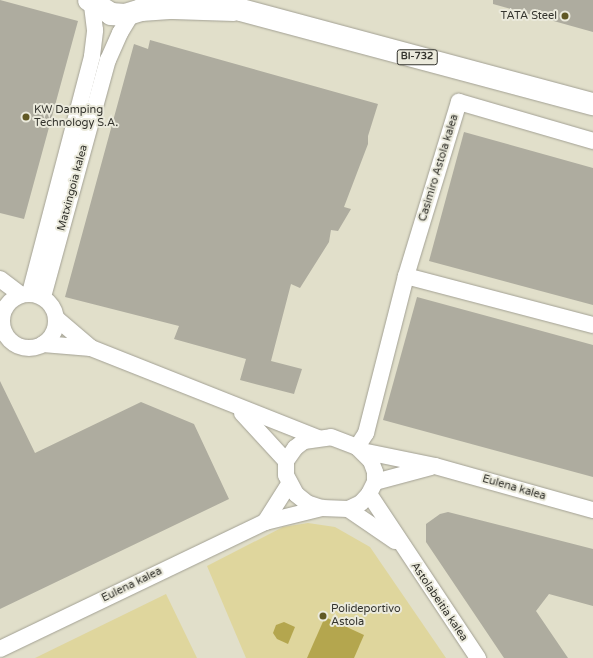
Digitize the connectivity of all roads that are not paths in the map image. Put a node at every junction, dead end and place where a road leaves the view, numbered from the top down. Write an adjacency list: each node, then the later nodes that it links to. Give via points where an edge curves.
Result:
1 (218, 0): 4 (main road, BI-732)
2 (90, 2): 3 (main road, BI-732, via 111,14); 9 (street, Matxingoia kalea, via 95,30 92,56)
3 (141, 8): 4 (main road, BI-732); 9 (street, Matxingoia kalea, via 120,33 108,60)
4 (241, 10): 5 (main road, BI-732)
5 (593, 104)
6 (593, 141): 7 (street, Casimiro Astola kalea, via 459,102)
7 (406, 276): 13 (street); 18 (street, Casimiro Astola kalea)
8 (0, 279): 9 (street)
9 (31, 295): 10 (street); 11 (street, via 52,306)
10 (3, 300): 12 (street)
11 (56, 318): 15 (street, via 53,333); 16 (street)
12 (1, 323): 14 (street)
13 (593, 325)
14 (4, 340): 15 (street, via 25,348)
15 (43, 344): 16 (street)
16 (91, 348): 17 (street)
17 (238, 409): 19 (street); 22 (street)
18 (370, 414): 20 (street, Casimiro Astola kalea, via 358,428); 21 (street, Casimiro Astola kalea)
19 (318, 438): 20 (street); 22 (street, via 304,441 295,448)
20 (342, 439): 21 (street)
21 (360, 449): 23 (street, Eulena kalea); 25 (street, via 371,461)
22 (286, 462): 24 (street)
23 (435, 466): 25 (street); 28 (street, Eulena kalea)
24 (289, 484): 26 (street, via 307,502); 29 (street)
25 (372, 488): 27 (street, via 361,503); 30 (street, Astolabeitia kalea)
26 (322, 508): 27 (street); 29 (street, Eulena kalea)
27 (348, 509): 30 (street, Astolabeitia kalea)
28 (593, 510)
29 (265, 522): 31 (street, Eulena kalea)
30 (401, 545): 32 (street, Astolabeitia kalea)
31 (0, 649)
32 (478, 658)

